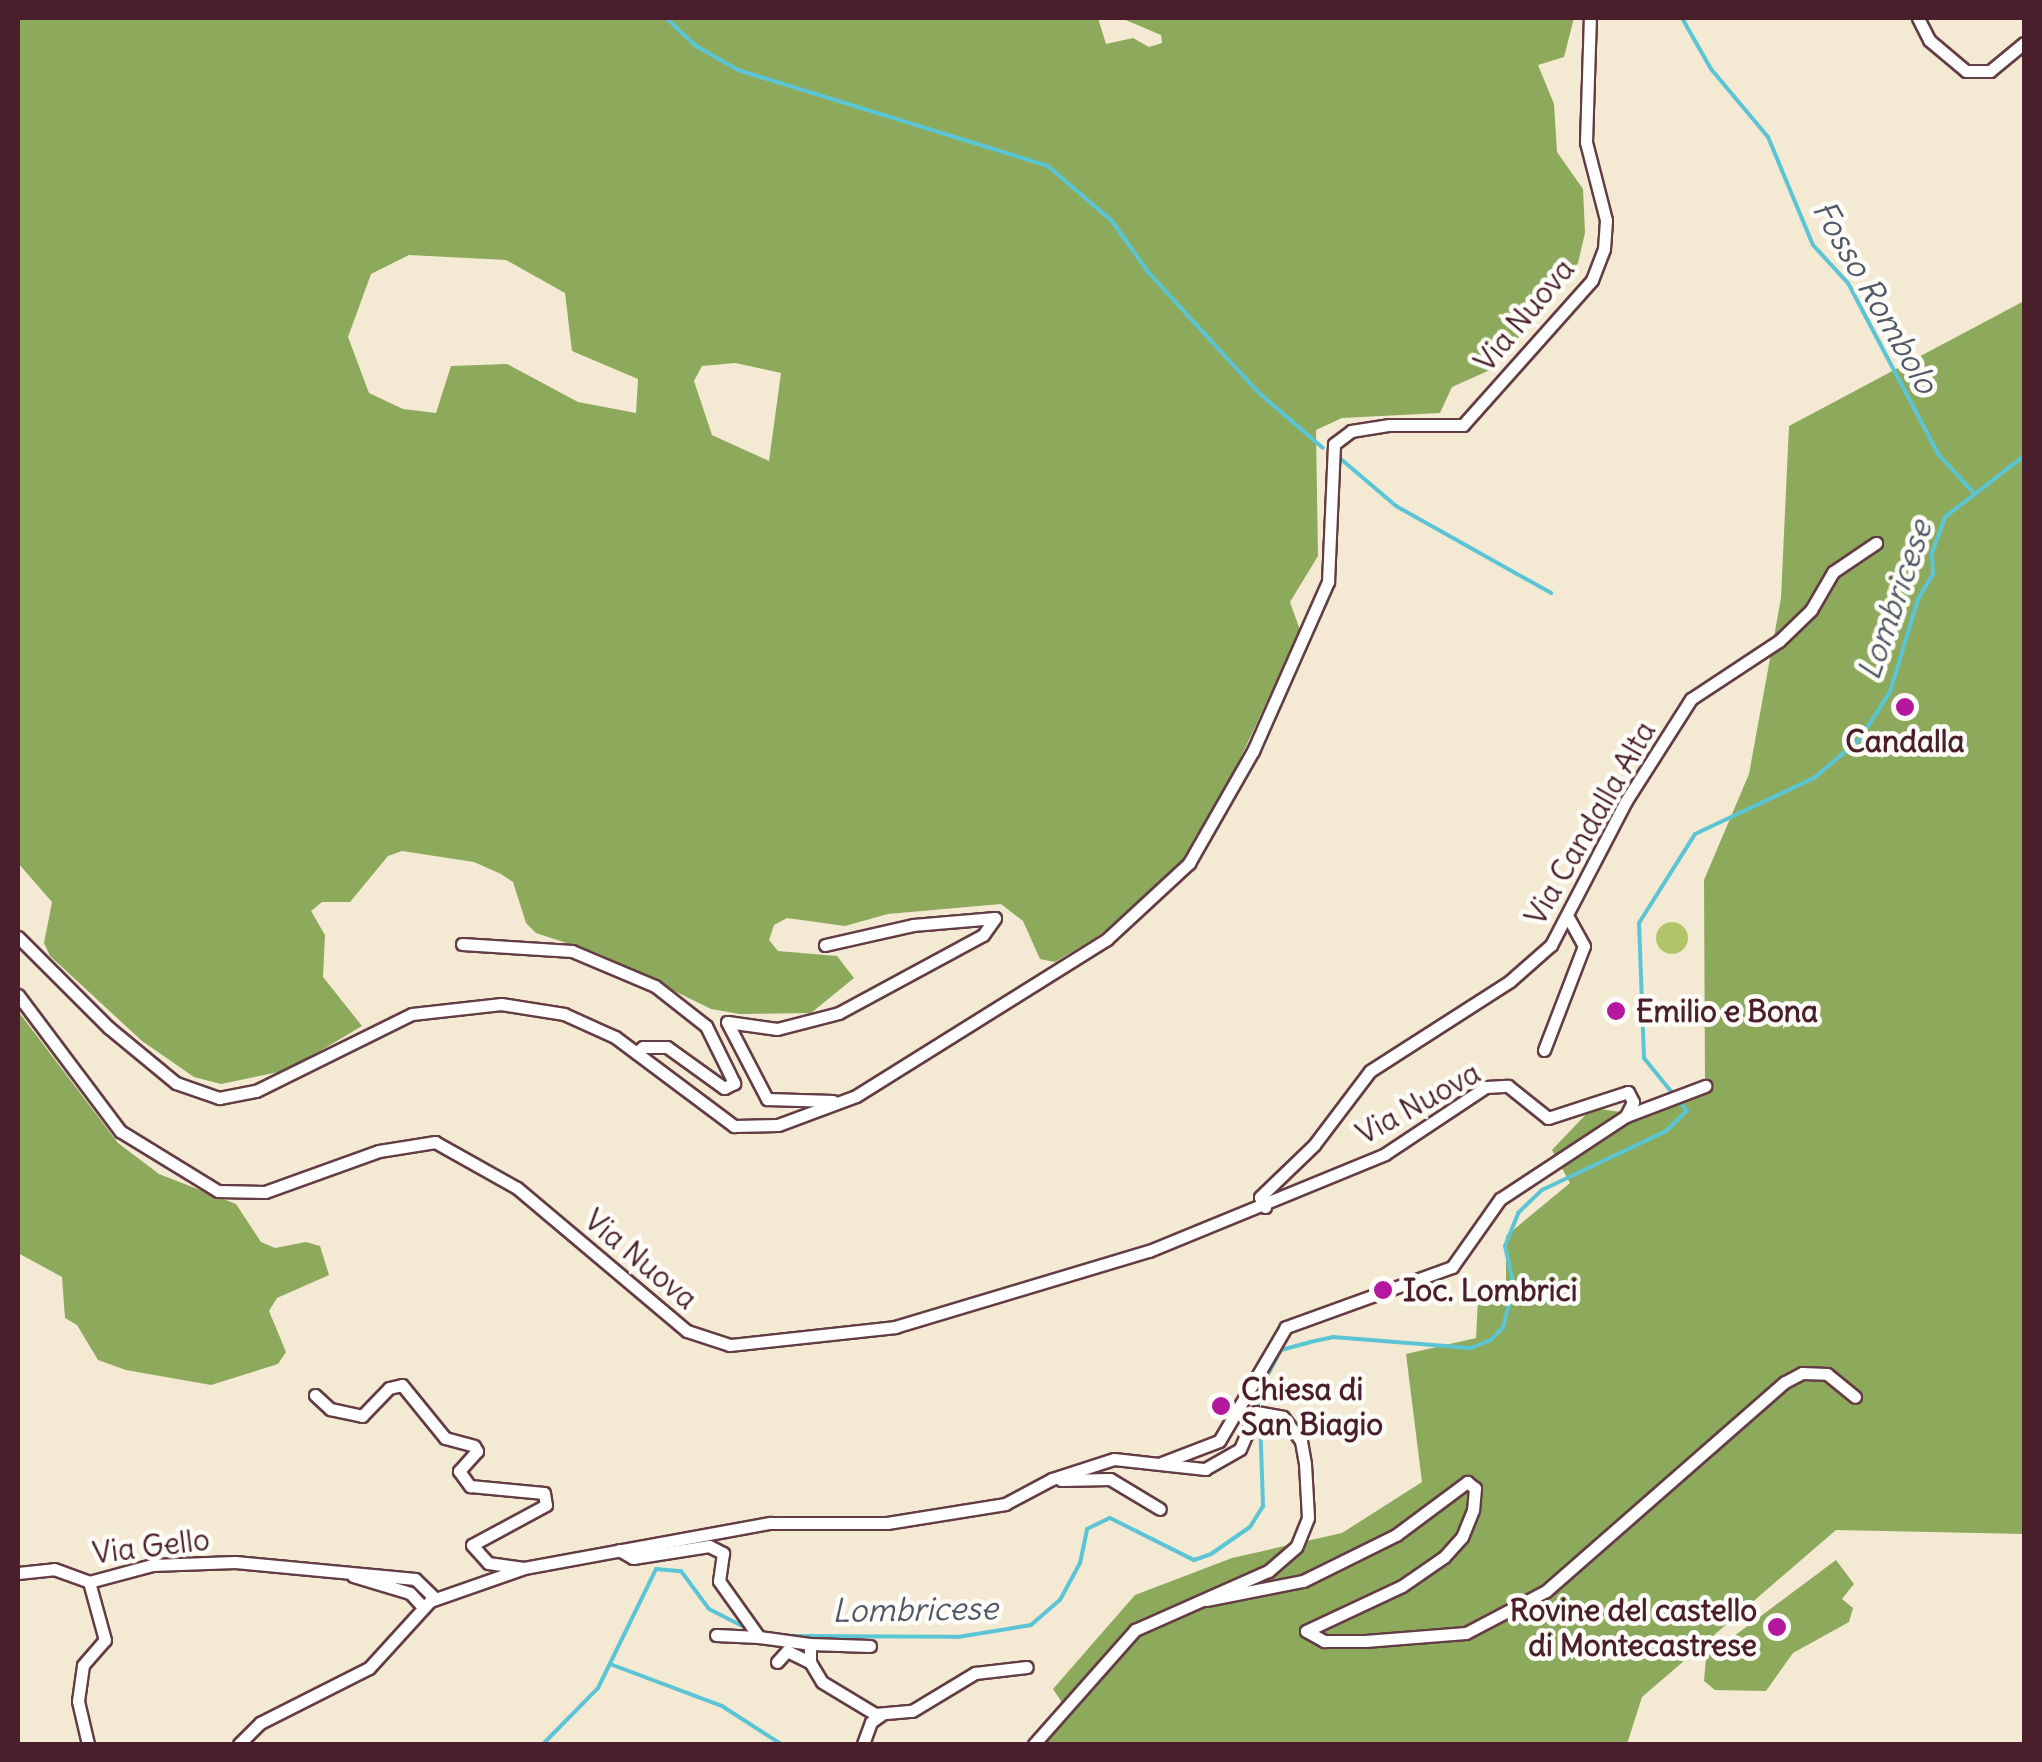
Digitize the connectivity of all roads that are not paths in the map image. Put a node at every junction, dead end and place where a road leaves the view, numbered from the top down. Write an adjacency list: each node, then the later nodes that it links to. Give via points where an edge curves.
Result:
1 (1590, 18): 13 (street, Via Nuova, via 1586,142 1606,220 1592,280 1463,425 1390,425 1351,431 1334,444 1328,582 1253,751 1189,863 1107,939)
2 (1918, 18): 3 (street, via 1929,40 1966,71 1990,71)
3 (2024, 43)
4 (1876, 542): 5 (street, Via Candalla Alta, via 1833,572 1811,610 1779,641 1691,699 1626,801)
5 (1569, 919): 10 (street, via 1584,946); 15 (street, Via Candalla Alta, via 1510,981 1370,1071 1314,1145 1260,1197)
6 (18, 936): 11 (street, Via Nuova, via 108,1027 176,1083 220,1098 256,1091 412,1014 500,1004 564,1014)
7 (462, 944): 11 (street, via 572,950 655,986 706,1026 734,1084 724,1088 668,1047)
8 (825, 944): 13 (street, via 913,925 995,918 983,934 839,1014 777,1029 727,1022 766,1099)
9 (18, 995): 15 (street, Via Nuova, via 120,1131 218,1191 265,1192 379,1151 435,1142 517,1188 607,1268 706,1342 841,1338 895,1326 1149,1251)
10 (1544, 1050)
11 (636, 1053): 13 (street, Via Nuova, via 734,1126 778,1126)
12 (1705, 1086): 14 (street)
13 (847, 1101)
14 (1626, 1116): 15 (street, Via Nuova, via 1633,1102 1628,1092 1548,1118 1508,1086 1486,1087 1384,1154); 18 (street, via 1500,1198 1452,1267 1286,1327 1219,1440)
15 (1265, 1207)
16 (315, 1395): 22 (street, via 330,1409 362,1416 389,1388 402,1386 444,1438 474,1446 477,1452 459,1471 470,1486 544,1493 546,1505 472,1545 488,1563)
17 (1856, 1397): 27 (street, via 1827,1374 1802,1373 1785,1382 1546,1591 1466,1633 1365,1642 1324,1640 1306,1631 1402,1586 1444,1557 1473,1510 1475,1488 1466,1482 1396,1535 1303,1581)
18 (1161, 1463): 19 (street, via 1114,1459); 27 (street, via 1191,1470 1216,1466 1240,1449 1256,1412 1274,1412 1301,1442 1308,1518 1296,1547 1268,1570)
19 (1052, 1480): 20 (street, via 1110,1480); 21 (street, via 1005,1504 849,1526 770,1523)
20 (1160, 1509)
21 (619, 1550): 22 (street); 30 (street, via 633,1558 708,1546 723,1553 719,1581)
22 (524, 1568): 26 (street)
23 (18, 1574): 25 (street, Via Gello, via 54,1569)
24 (351, 1575): 25 (street, Via Gello, via 235,1562 167,1564); 26 (street, Via Gello, via 415,1579); 28 (street, Via Gello, via 410,1593)
25 (88, 1582): 37 (street, via 105,1640 83,1665 78,1702)
26 (435, 1598): 28 (street)
27 (1206, 1600): 40 (street, via 1135,1630)
28 (423, 1607): 38 (street, via 370,1668 260,1724)
29 (716, 1635): 30 (street)
30 (759, 1636): 31 (street)
31 (810, 1644): 32 (street); 34 (street)
32 (870, 1646)
33 (777, 1662): 34 (street, via 787,1651)
34 (810, 1662): 36 (street, via 822,1682)
35 (1027, 1667): 36 (street, via 976,1674 912,1711)
36 (882, 1716): 39 (street, via 871,1722)
37 (88, 1744)
38 (239, 1744)
39 (863, 1744)
40 (1034, 1744)

